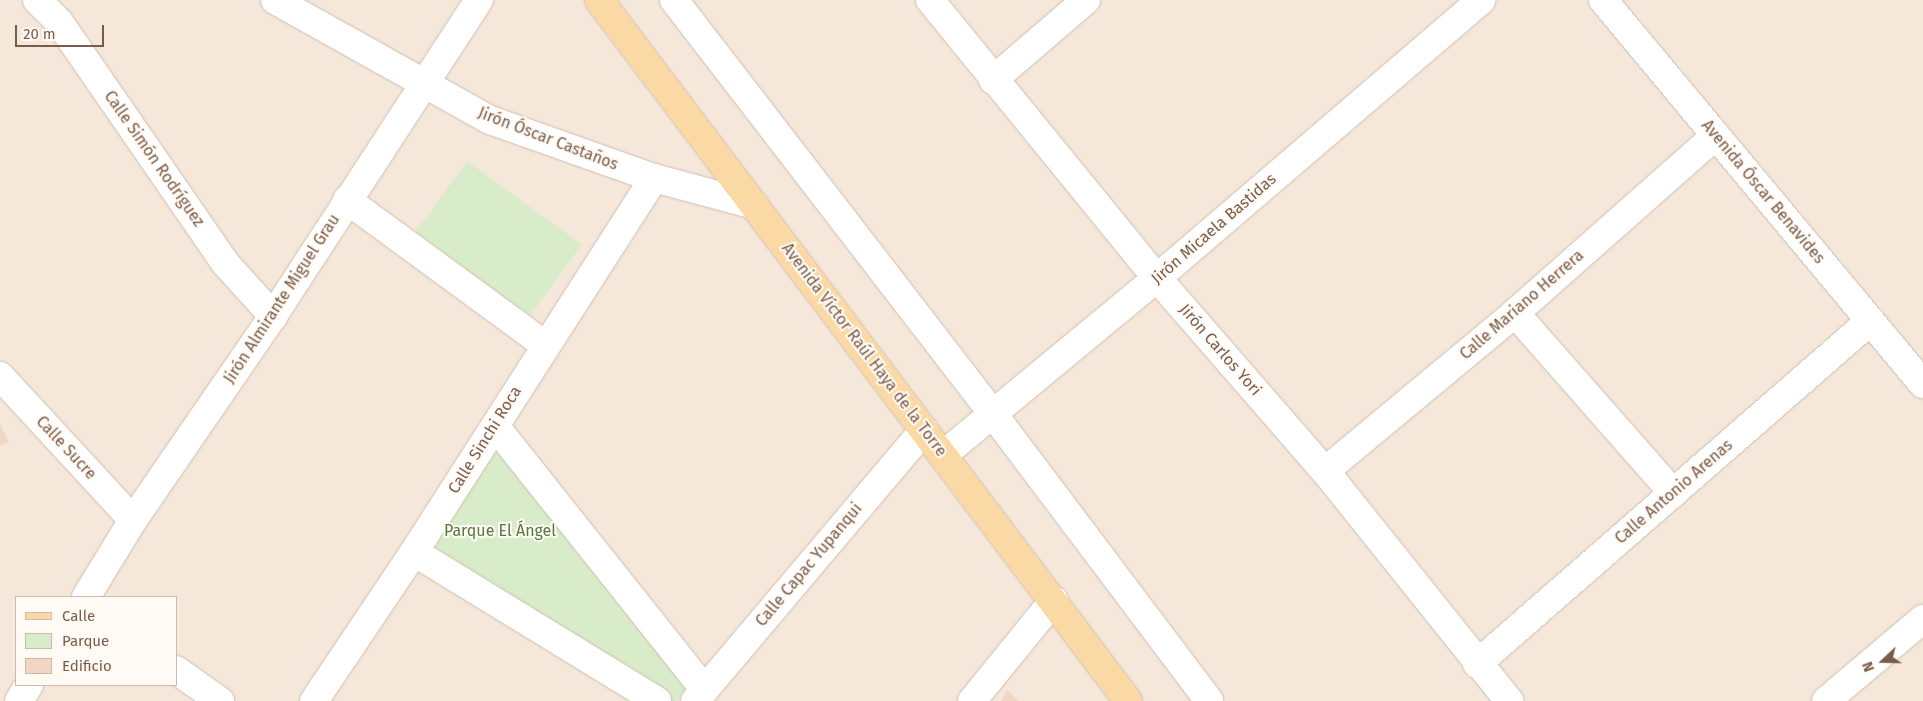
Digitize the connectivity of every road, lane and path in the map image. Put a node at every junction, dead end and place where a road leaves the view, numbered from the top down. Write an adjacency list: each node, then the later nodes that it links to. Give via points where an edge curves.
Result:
1 (37, 0): 18 (street, Calle Simón Rodríguez, via 59,22 225,263)
2 (276, 0): 11 (street, Jirón Óscar Castaños)
3 (479, 0): 11 (street, Jirón Almirante Miguel Grau)
4 (599, 0): 15 (main road, Avenida Víctor Raúl Haya de la Torre)
5 (674, 0): 23 (street)
6 (930, 0): 10 (street, Jirón Carlos Yori)
7 (1086, 0): 10 (street)
8 (1481, 0): 16 (street, Jirón Micaela Bastidas)
9 (1603, 0): 12 (street, Avenida Óscar Benavides)
10 (994, 80): 16 (street, Jirón Carlos Yori)
11 (422, 84): 13 (street, Jirón Óscar Castaños, via 490,120); 14 (street, Jirón Almirante Miguel Grau)
12 (1716, 135): 17 (street, Calle Mariano Herrera); 19 (street, Avenida Óscar Benavides)
13 (654, 178): 15 (street, Jirón Óscar Castaños); 20 (street, Calle Sinchi Roca)
14 (347, 200): 18 (street, Jirón Almirante Miguel Grau); 20 (street)
15 (754, 205): 25 (main road, Avenida Víctor Raúl Haya de la Torre)
16 (1157, 278): 23 (street, Jirón Micaela Bastidas); 27 (street, Jirón Carlos Yori)
17 (1515, 313): 27 (street, Calle Mariano Herrera); 28 (street)
18 (274, 316): 29 (street, Jirón Almirante Miguel Grau)
19 (1870, 321): 22 (street, Avenida Óscar Benavides); 28 (street, Calle Antonio Arenas)
20 (545, 345): 24 (street, Calle Sinchi Roca)
21 (1, 381): 29 (street, Calle Sucre)
22 (1923, 384)
23 (993, 414): 26 (street, Jirón Micaela Bastidas); 44 (street)
24 (494, 426): 30 (street, Calle Sinchi Roca); 37 (street)
25 (924, 430): 26 (main road, Avenida Víctor Raúl Haya de la Torre); 37 (street, Calle Capac Yupanqui)
26 (943, 455): 32 (main road, Avenida Víctor Raúl Haya de la Torre)
27 (1325, 471): 34 (street, Jirón Carlos Yori)
28 (1673, 493): 34 (street, Calle Antonio Arenas)
29 (133, 520): 31 (street, Jirón Almirante Miguel Grau)
30 (414, 552): 40 (street, Calle Sinchi Roca); 41 (street)
31 (87, 596)
32 (1054, 600): 42 (street); 43 (main road, Avenida Víctor Raúl Haya de la Torre)
33 (1923, 619): 46 (street)
34 (1477, 664): 45 (street, Jirón Carlos Yori)
35 (178, 671): 39 (street)
36 (29, 686): 38 (street)
37 (700, 695)
38 (19, 701)
39 (220, 701)
40 (314, 701)
41 (656, 701)
42 (972, 701)
43 (1128, 701)
44 (1209, 701)
45 (1509, 701)
46 (1826, 701)

